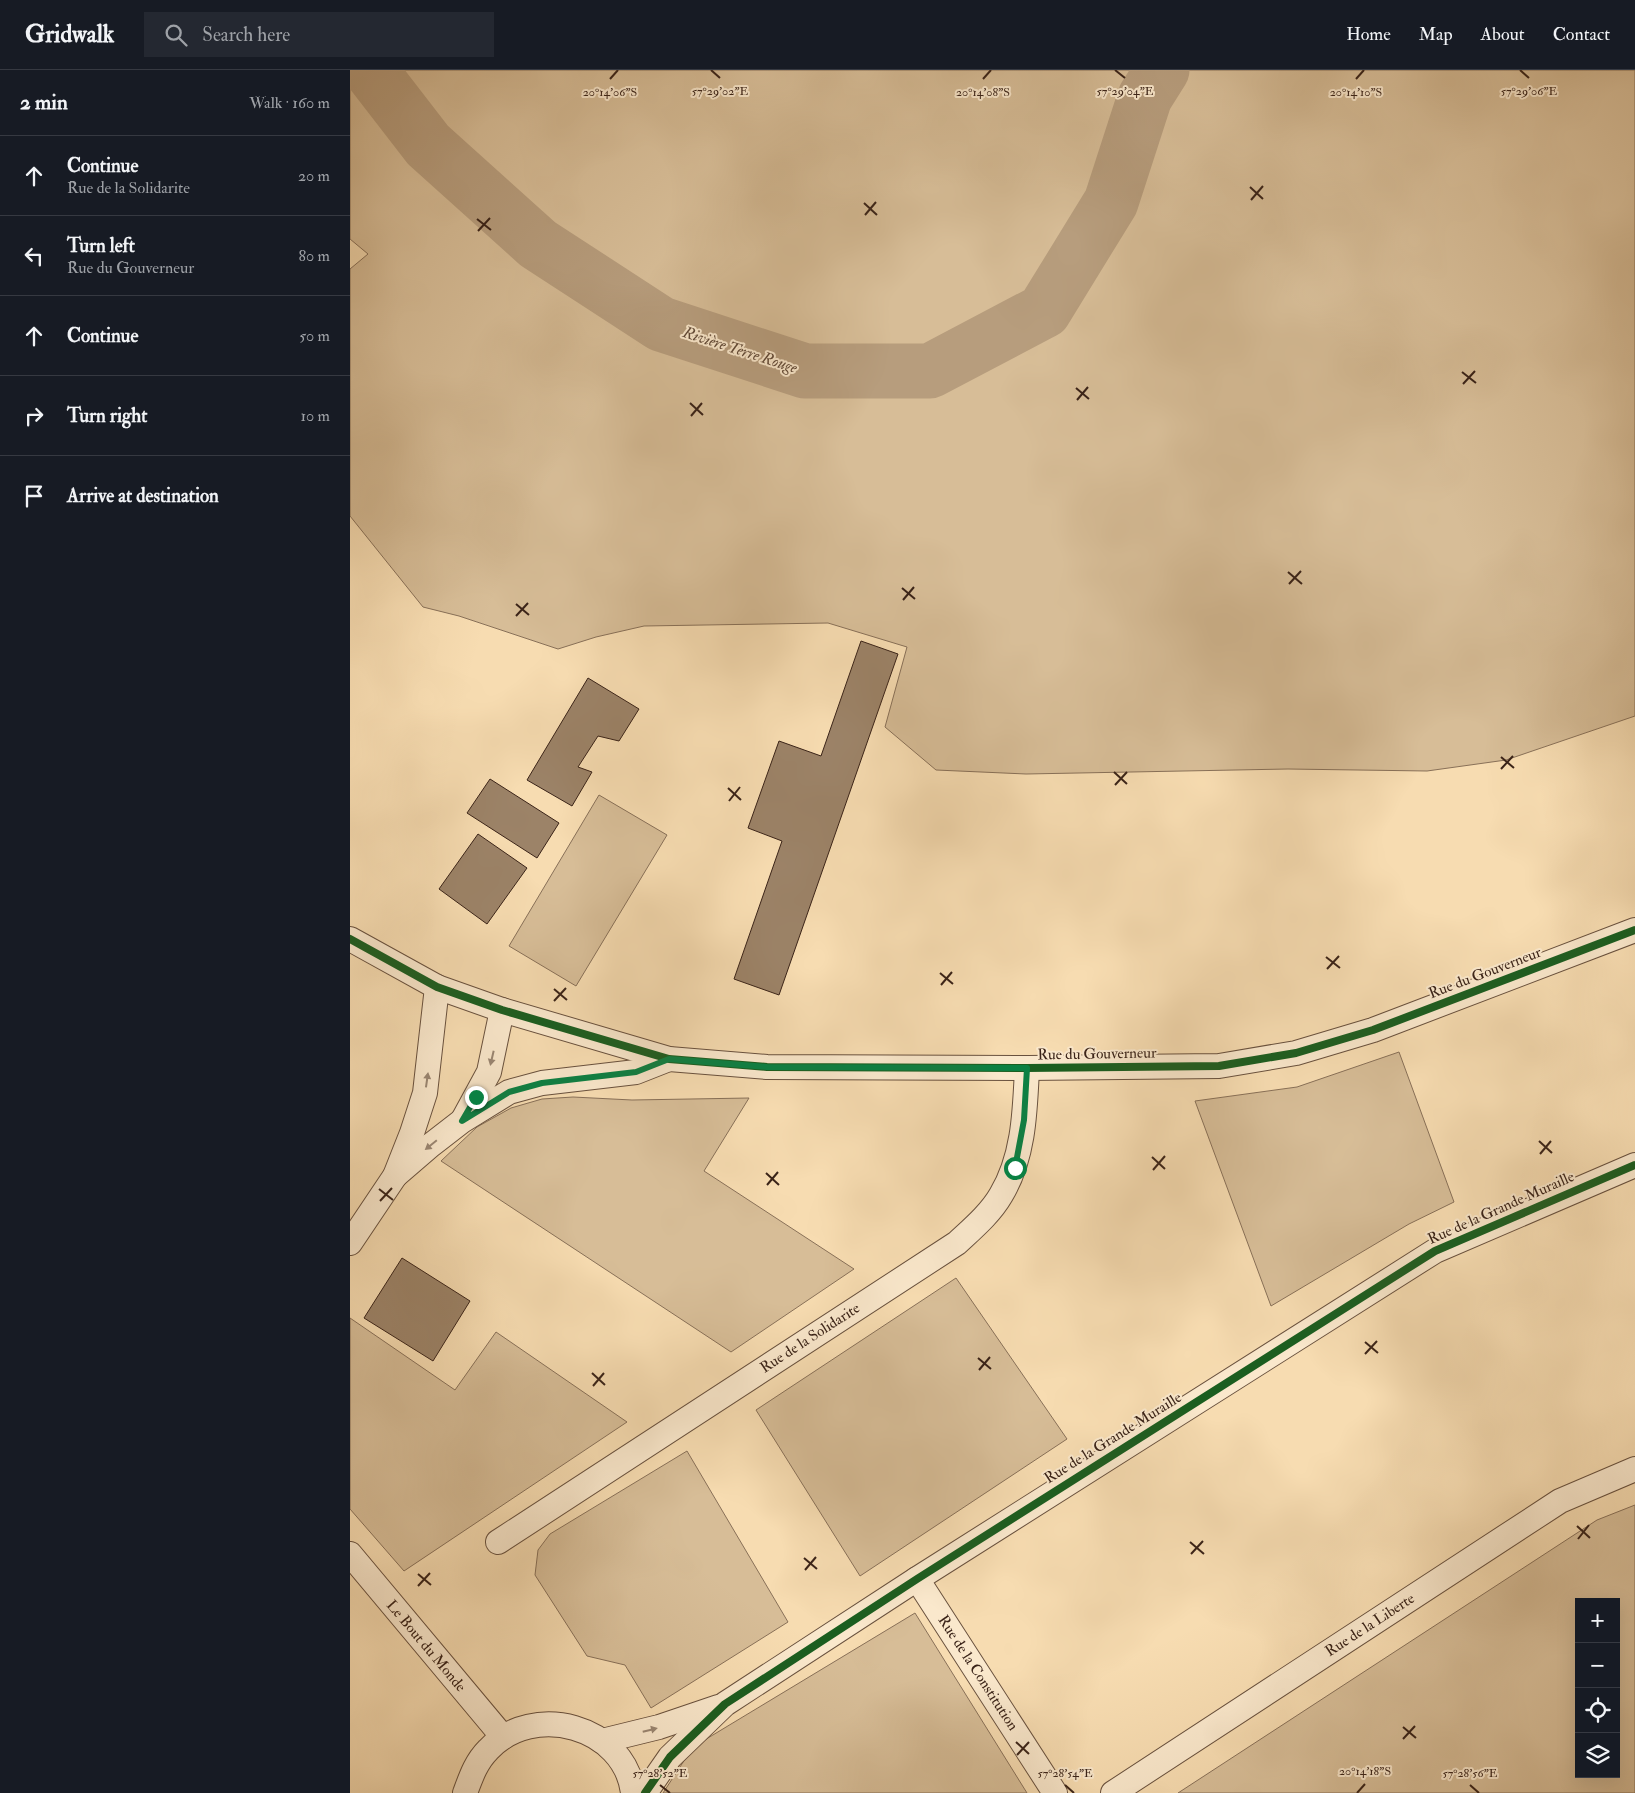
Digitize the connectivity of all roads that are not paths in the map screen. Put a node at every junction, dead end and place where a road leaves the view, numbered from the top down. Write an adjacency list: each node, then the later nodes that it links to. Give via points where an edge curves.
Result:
1 (1635, 930): 6 (street, Rue du Gouverneur, via 1373,1030 1296,1053 1219,1066)
2 (350, 939): 3 (street, Rue du Gouverneur)
3 (438, 986): 4 (street, Rue du Gouverneur); 9 (street, one-way to 3, via 425,1094)
4 (502, 1010): 5 (street, Rue du Gouverneur); 7 (street, one-way to 7, via 489,1072)
5 (669, 1059): 6 (street, Rue du Gouverneur, via 767,1067); 7 (street, via 636,1072 542,1083 509,1092)
6 (1027, 1068): 12 (street, Rue de la Solidarite, via 1024,1120 1015,1168 1001,1196 957,1243)
7 (462, 1121): 9 (street, one-way to 9)
8 (1635, 1165): 14 (street, Rue de la Grande Muraille, via 1435,1251)
9 (395, 1176): 10 (street)
10 (350, 1243)
11 (1635, 1470): 22 (street, Rue de la Liberte, via 1560,1501)
12 (498, 1542)
13 (350, 1554): 16 (street, Le Bout du Monde)
14 (916, 1579): 15 (street, Rue de la Grande Muraille); 21 (street, Rue de la Constitution)
15 (725, 1704): 17 (street, Rue de la Grande Muraille, one-way to 15, via 659,1727); 20 (street, Rue de la Grande Muraille, via 670,1757)
16 (503, 1737): 17 (street, via 532,1725 556,1723 580,1729); 18 (street, via 488,1749 474,1769)
17 (602, 1741): 19 (street, via 616,1754)
18 (465, 1793)
19 (633, 1793)
20 (645, 1793)
21 (1055, 1793)
22 (1113, 1793)

